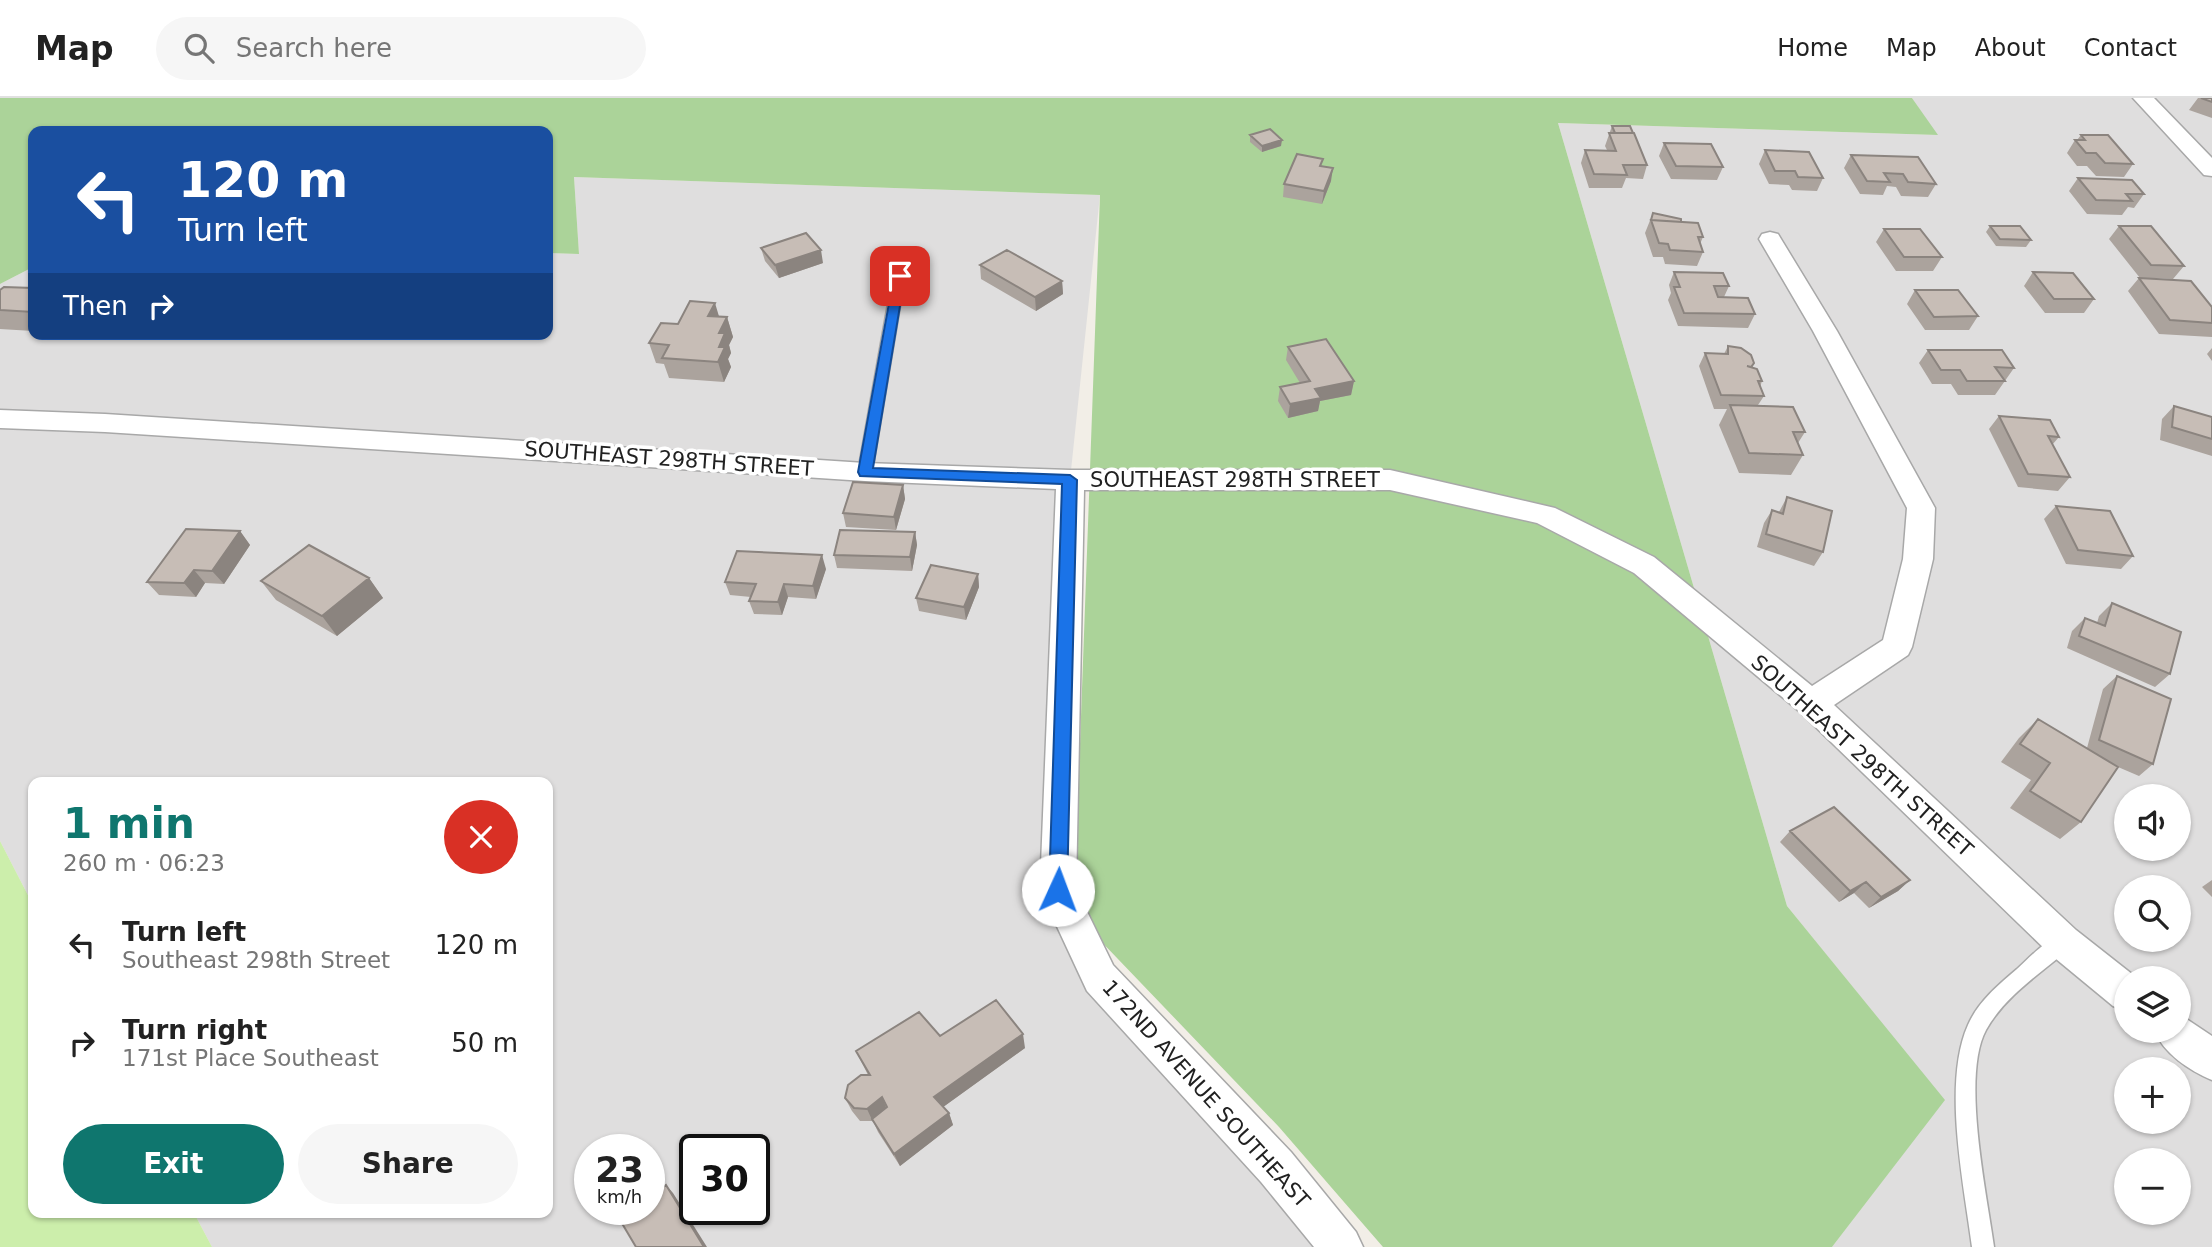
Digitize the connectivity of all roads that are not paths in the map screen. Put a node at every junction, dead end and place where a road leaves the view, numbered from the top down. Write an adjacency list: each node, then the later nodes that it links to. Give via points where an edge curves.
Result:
1 (2143, 98): 2 (street)
2 (2186, 144): 3 (street); 4 (street)
3 (2212, 145)
4 (2212, 170)
5 (1770, 239): 10 (street, via 1921,508 1918,559 1897,648)
6 (900, 276): 8 (lane)
7 (0, 419): 8 (street, SOUTHEAST 298TH STREET)
8 (865, 472): 9 (street, SOUTHEAST 298TH STREET)
9 (1070, 480): 10 (street, SOUTHEAST 298TH STREET, via 1390,480 1545,515 1644,565); 15 (street, 172ND AVENUE SOUTHEAST, via 1058,890 1100,978 1276,1167)
10 (1811, 703): 11 (street, SOUTHEAST 298TH STREET)
11 (2063, 942): 12 (street, SOUTHEAST 298TH STREET); 16 (lane, via 1996,1001 1975,1030 1964,1083)
12 (2114, 983)
13 (2189, 1043): 14 (street)
14 (2212, 1061)
15 (1341, 1247)
16 (1983, 1247)

